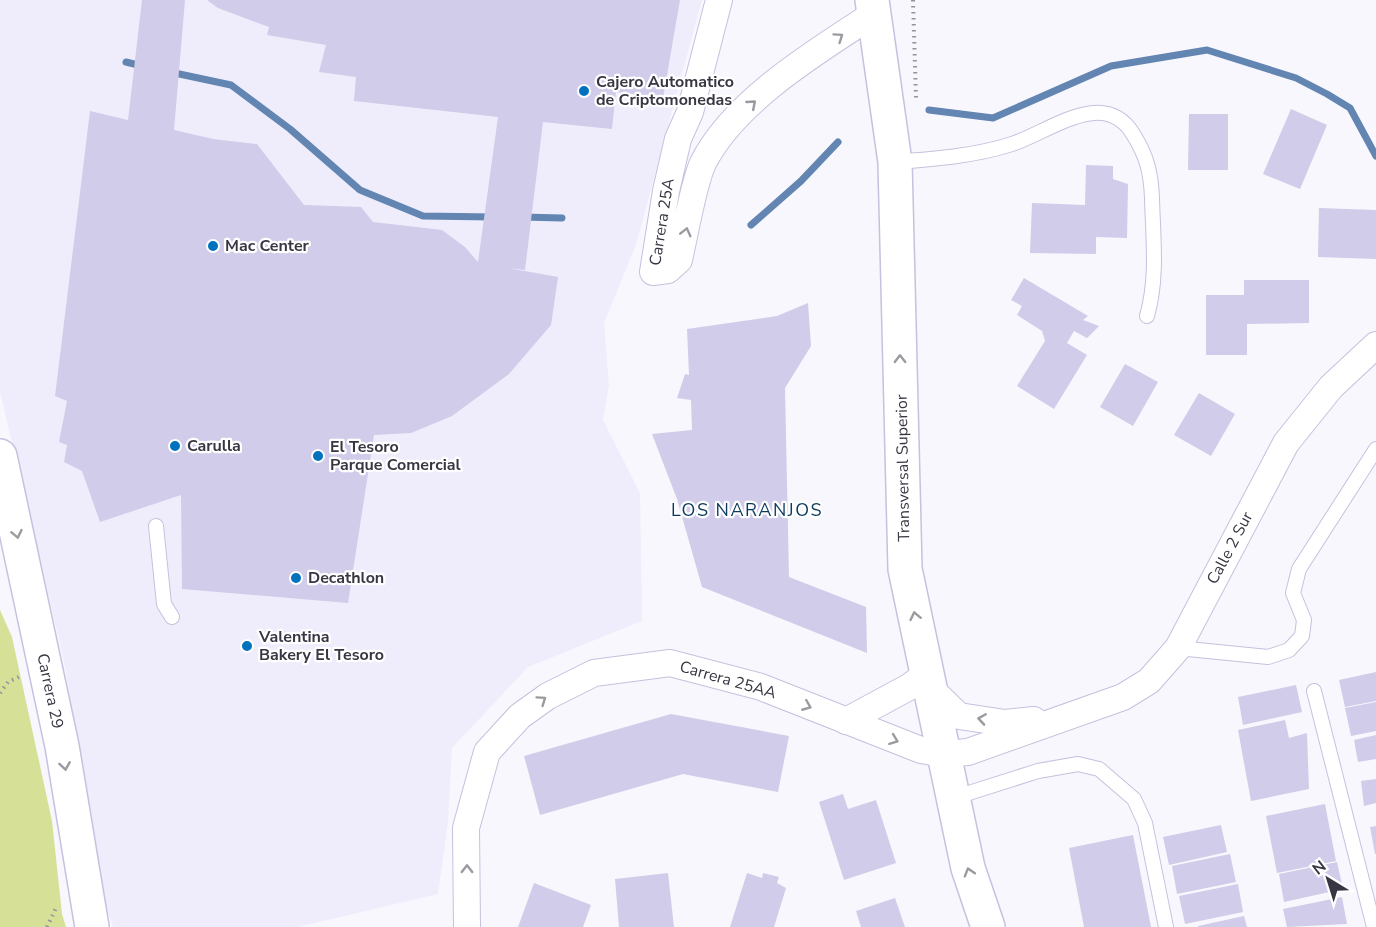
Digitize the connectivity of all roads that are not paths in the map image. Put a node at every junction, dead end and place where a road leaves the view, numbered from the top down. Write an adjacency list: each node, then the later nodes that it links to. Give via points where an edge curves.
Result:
1 (718, 0): 2 (street, Carrera 25A, one-way to 2, via 690,112 678,139 653,272 668,270 679,260 702,165 734,120)
2 (879, 5): 3 (main road, Transversal Superior)
3 (895, 158): 4 (lane, via 962,155 1012,144 1090,111 1114,114 1128,124 1151,169 1154,290); 11 (main road, Transversal Superior, one-way to 3, via 905,568)
4 (1147, 316)
5 (1376, 345): 10 (street, Calle 2 Sur, via 1331,387 1286,443)
6 (1376, 449): 10 (lane, via 1297,575 1293,593 1304,620 1302,636 1289,650 1268,657)
7 (0, 456): 17 (main road, Carrera 29, one-way to 17, via 62,746)
8 (156, 526): 9 (lane, via 164,604)
9 (172, 616)
10 (1178, 648): 13 (street, Calle 2 Sur, via 1149,681 1123,697)
11 (929, 681): 13 (street, Calle 2 Sur, one-way to 11, via 1005,723 959,716); 14 (street, via 909,687); 15 (main road, Transversal Superior)
12 (1314, 691): 21 (lane)
13 (1061, 718): 15 (street, Calle 2 Sur, via 968,752)
14 (846, 721): 15 (street, Carrera 25AA, one-way to 15, via 921,750); 18 (street, Carrera 25AA, one-way to 14, via 466,828 488,752 520,716 548,696 594,674 670,663 761,687)
15 (944, 754): 16 (main road, Transversal Superior)
16 (953, 798): 19 (main road, Transversal Superior, one-way to 16, via 968,868); 20 (lane, via 1038,771 1078,764 1099,769 1134,799 1145,823)
17 (92, 927)
18 (467, 927)
19 (988, 927)
20 (1166, 927)
21 (1374, 927)

